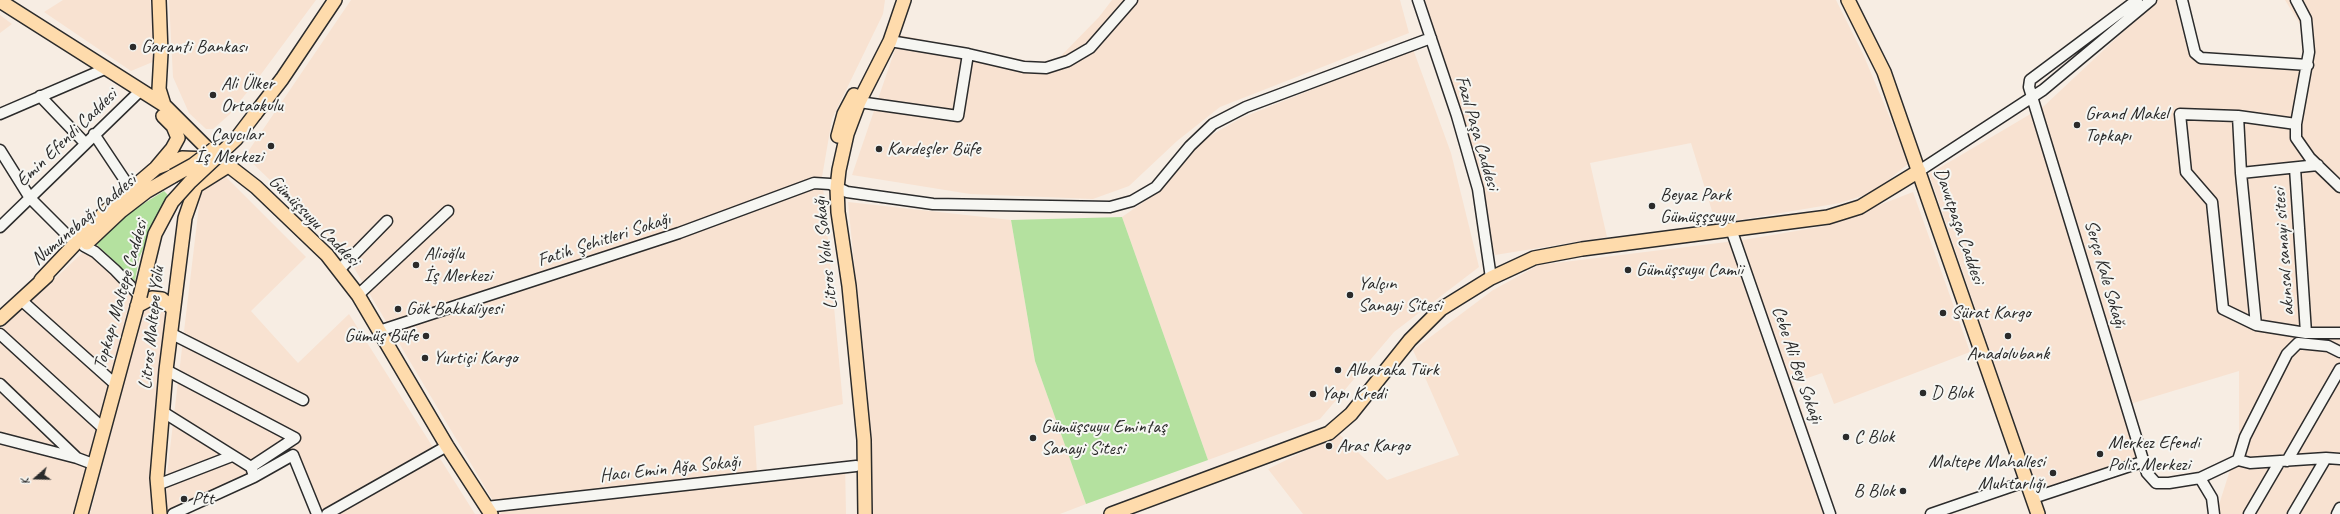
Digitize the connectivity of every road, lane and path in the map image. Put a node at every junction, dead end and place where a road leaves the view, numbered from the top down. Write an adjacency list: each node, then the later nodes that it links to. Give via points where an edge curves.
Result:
1 (159, 0): 18 (main road)
2 (335, 0): 25 (main road, Topkapı Maltepe Caddesi)
3 (896, 0): 37 (main road, Litros Yolu Sokağı, via 883,34 844,114 830,174)
4 (904, 0): 14 (main road, Litros Yolu Sokağı)
5 (1132, 0): 15 (street, via 1090,48 1068,61 1046,68 1024,67)
6 (1418, 0): 13 (street, Fazıl Paşa Caddesi)
7 (1848, 0): 35 (main road, Davutpaşa Caddesi, via 1884,72)
8 (2137, 0): 21 (street, Serçe Kale Sokağı, via 2030,80 2030,93)
9 (2151, 0): 21 (street)
10 (2182, 0): 16 (street, via 2195,53 2200,58)
11 (2296, 0): 16 (street, via 2306,19)
12 (2, 6): 17 (main road)
13 (1431, 38): 37 (street, Fatih Şehitleri Sokağı, via 1246,107 1213,124 1190,146 1156,187 1132,201 1110,207 933,204 855,193); 47 (street, Fazıl Paşa Caddesi, via 1478,189)
14 (890, 41): 15 (street); 22 (main road, Litros Yolu Sokağı)
15 (968, 54): 22 (street, via 958,116)
16 (2308, 65): 27 (street)
17 (107, 68): 19 (main road); 20 (street)
18 (159, 72): 19 (main road); 23 (main road, via 159,89)
19 (140, 91): 23 (main road); 28 (street, Emin Efendi Caddesi); 33 (main road, via 173,126 178,138)
20 (40, 96): 24 (street); 29 (street)
21 (2033, 96): 35 (street); 75 (street, Serçe Kale Sokağı)
22 (859, 102): 37 (main road, Litros Yolu Sokağı, via 847,134)
23 (164, 105): 32 (main road)
24 (0, 114)
25 (255, 114): 45 (main road, Numunebağı Caddesi, bridge, via 193,165 147,191); 50 (main road, Topkapı Maltepe Caddesi, bridge, via 236,140 172,202 155,234)
26 (2238, 116): 27 (street); 36 (street); 53 (street, via 2180,114 2186,172 2212,202 2223,309)
27 (2296, 124): 31 (street, via 2296,138)
28 (94, 134): 29 (street, Emin Efendi Caddesi); 39 (street)
29 (85, 143): 40 (street, Emin Efendi Caddesi)
30 (0, 150): 40 (street)
31 (2318, 165): 34 (street); 38 (street)
32 (228, 166): 33 (main road, via 212,160 182,158); 46 (main road, Gümüşsuyu Caddesi, via 256,187); 51 (main road, Litros Maltepe Yolu, via 196,186 188,205)
33 (156, 168): 39 (main road)
34 (2296, 168): 36 (street); 56 (street, akınsal sanayi sitesi)
35 (1920, 171): 44 (main road, via 1860,207 1828,217); 80 (main road, Davutpaşa Caddesi)
36 (2241, 173): 53 (street)
37 (833, 186): 54 (street, Fatih Şehitleri Sokağı, via 814,183 805,185 672,236); 77 (main road, Litros Yolu Sokağı, via 852,315)
38 (2340, 187)
39 (130, 188): 45 (main road)
40 (30, 198): 43 (street, Emin Efendi Caddesi); 45 (street)
41 (448, 211): 48 (street)
42 (387, 221): 46 (street)
43 (0, 228)
44 (1731, 229): 47 (main road, via 1582,248 1534,258); 93 (street, Cebe Ali Bey Sokağı)
45 (79, 245): 49 (main road, Numunebağı Caddesi, via 56,271 41,280); 50 (street, via 95,252 115,270)
46 (340, 269): 48 (main road, Gümüşsuyu Caddesi)
47 (1491, 278): 92 (main road, via 1442,309 1410,340 1351,414 1330,433)
48 (358, 295): 54 (main road, Gümüşsuyu Caddesi)
49 (21, 300): 52 (main road, Numunebağı Caddesi); 62 (street)
50 (139, 301): 51 (main road, via 162,299); 62 (main road, Topkapı Maltepe Caddesi)
51 (172, 308): 55 (main road, Litros Maltepe Yolu)
52 (0, 319)
53 (2256, 326): 56 (street)
54 (379, 331): 68 (main road, Gümüşsuyu Caddesi)
55 (170, 333): 61 (main road, Litros Maltepe Yolu); 64 (street)
56 (2306, 333): 57 (street)
57 (2340, 333)
58 (0, 334): 66 (street)
59 (2340, 352): 72 (street, via 2328,346 2298,343 2287,354 2245,437)
60 (2340, 369): 74 (street)
61 (166, 370): 65 (main road, Litros Maltepe Yolu); 78 (street, via 295,438)
62 (115, 384): 66 (main road, Topkapı Maltepe Caddesi)
63 (0, 385): 70 (street)
64 (303, 400)
65 (163, 412): 69 (street); 81 (main road, Litros Maltepe Yolu)
66 (104, 429): 76 (main road, Topkapı Maltepe Caddesi)
67 (0, 438): 70 (street)
68 (447, 446): 84 (main road, Gümüşsuyu Caddesi); 89 (street)
69 (232, 456): 78 (street); 81 (street)
70 (77, 458): 76 (street)
71 (2326, 458): 73 (street); 74 (street); 98 (street)
72 (2238, 460): 74 (street, via 2250,463); 79 (street, Serçe Kale Sokağı)
73 (2340, 460)
74 (2284, 461): 97 (street)
75 (2142, 462): 79 (street, Serçe Kale Sokağı, via 2156,484); 82 (street)
76 (93, 464): 85 (main road, Topkapı Maltepe Caddesi)
77 (861, 465): 84 (street, Hacı Emin Ağa Sokağı); 90 (main road, Litros Yolu Sokağı); 91 (main road, Litros Yolu Sokağı)
78 (252, 472): 87 (street); 88 (street, via 293,455)
79 (2200, 478): 96 (street, via 2212,498)
80 (2027, 481): 82 (main road, Davutpaşa Caddesi); 94 (street)
81 (157, 485): 86 (main road, Litros Maltepe Yolu)
82 (2033, 498): 95 (main road, Davutpaşa Caddesi)
83 (2340, 508): 99 (street)
84 (489, 510)
85 (81, 514)
86 (160, 514)
87 (173, 514)
88 (317, 514)
89 (327, 514)
90 (858, 514)
91 (865, 514)
92 (1111, 514)
93 (1830, 514)
94 (1931, 514)
95 (2038, 514)
96 (2214, 514)
97 (2248, 514)
98 (2293, 514)
99 (2337, 514)

